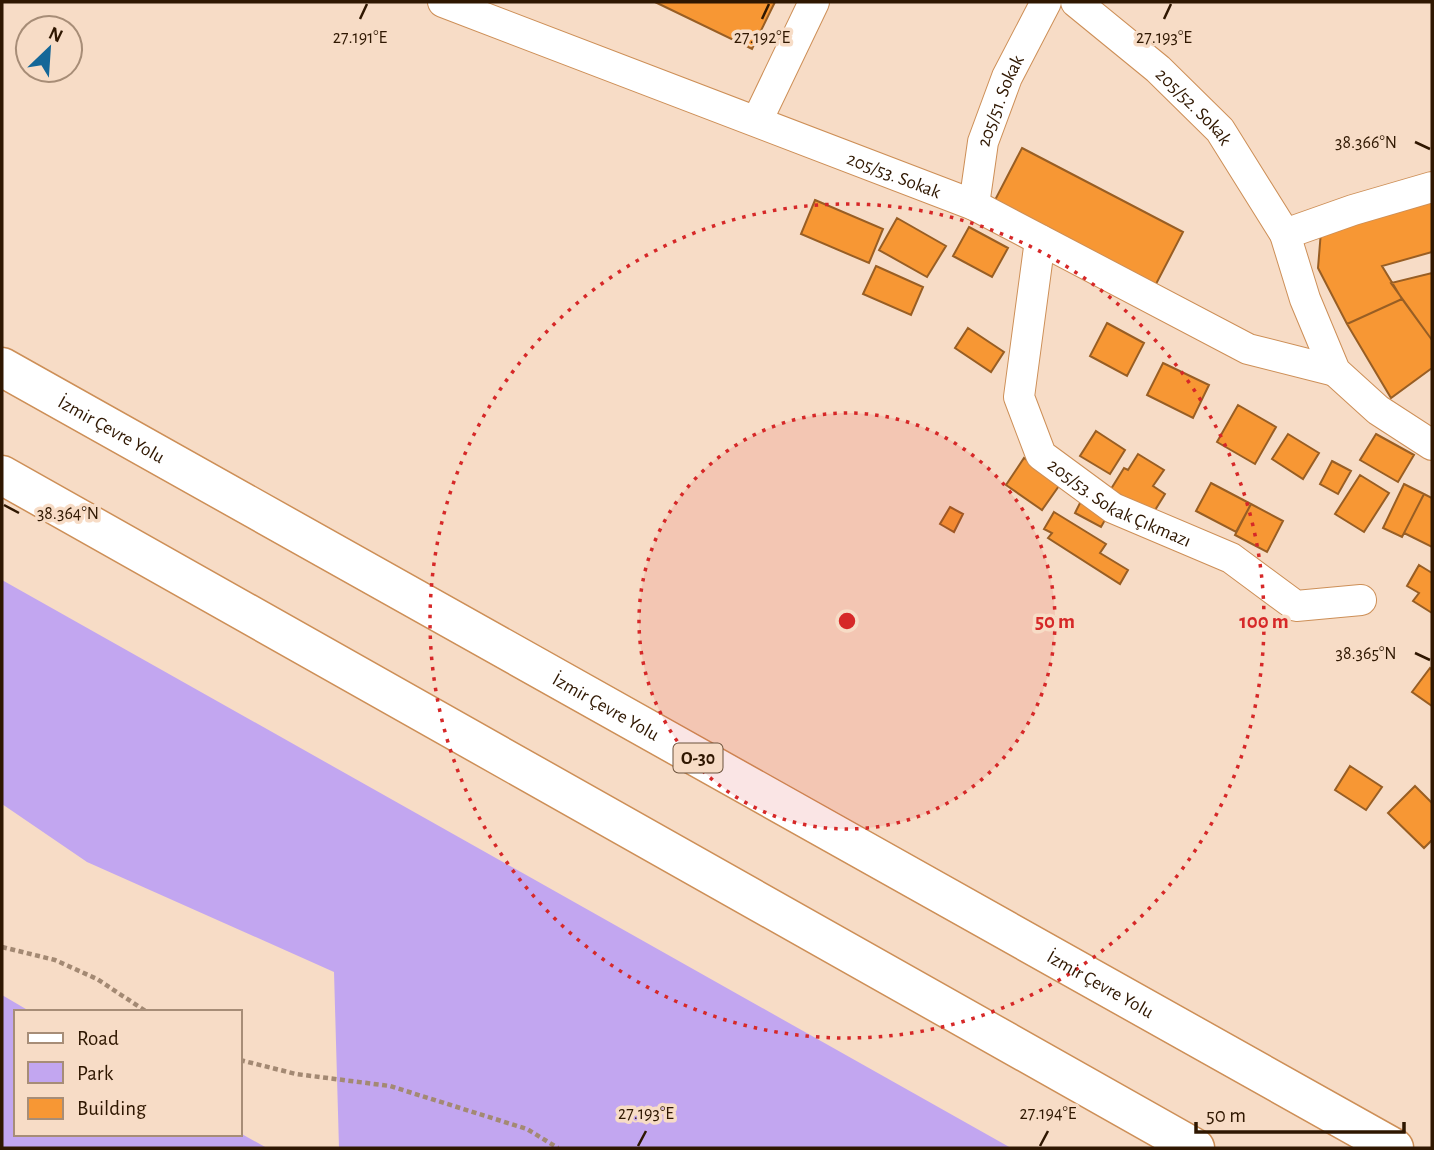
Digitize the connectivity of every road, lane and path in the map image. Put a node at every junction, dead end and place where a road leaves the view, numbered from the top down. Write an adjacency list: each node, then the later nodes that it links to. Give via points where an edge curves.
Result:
1 (443, 2): 5 (street, 205/53. Sokak)
2 (814, 2): 5 (street)
3 (1046, 2): 7 (street, 205/51. Sokak, via 1007,77 983,142)
4 (1076, 2): 8 (street, 205/52. Sokak, via 1158,69 1220,130)
5 (757, 121): 7 (street, 205/53. Sokak)
6 (1432, 187): 8 (street)
7 (974, 205): 9 (street, 205/53. Sokak)
8 (1286, 234): 11 (street, 205/52. Sokak, via 1305,299)
9 (1040, 240): 11 (street, 205/53. Sokak, via 1248,349); 14 (street, 205/53. Sokak Çıkmazı, via 1019,397 1041,456 1113,508 1231,558 1296,606)
10 (2, 367): 20 (highway, İzmir Çevre Yolu / O-30)
11 (1335, 371): 12 (street, via 1378,410)
12 (1431, 443)
13 (2, 475): 19 (highway)
14 (1361, 600)
15 (2, 947): 16 (path, via 55,960 97,979)
16 (144, 1010)
17 (242, 1060): 18 (path, via 296,1074 390,1086 527,1129)
18 (558, 1148)
19 (1195, 1148)
20 (1394, 1148)

